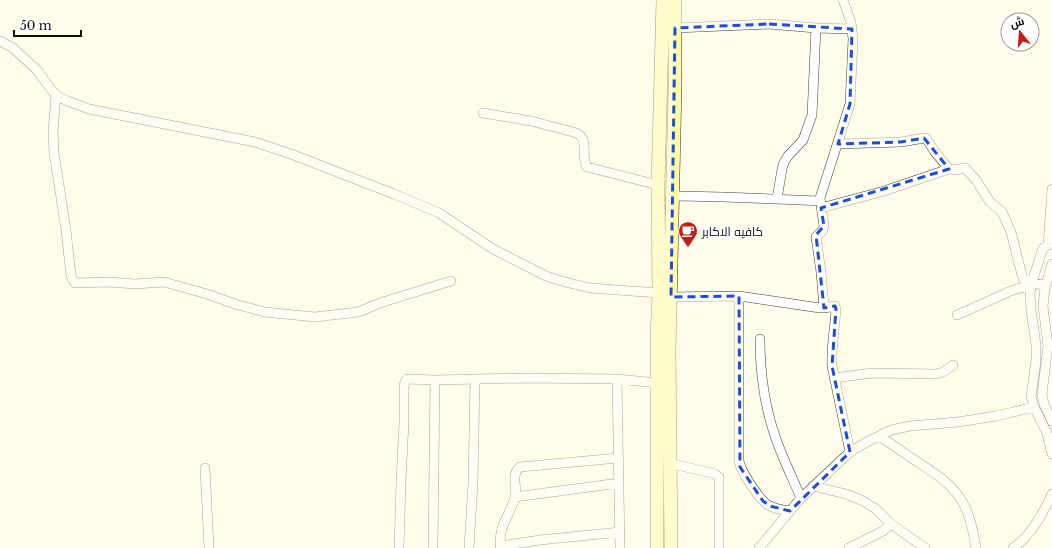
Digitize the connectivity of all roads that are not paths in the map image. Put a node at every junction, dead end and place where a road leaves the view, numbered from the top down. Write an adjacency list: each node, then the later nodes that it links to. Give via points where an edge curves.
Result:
1 (663, 0): 12 (main road)
2 (675, 0): 4 (main road)
3 (843, 0): 6 (street)
4 (675, 28): 5 (street, via 756,24); 14 (main road)
5 (816, 28): 6 (street); 15 (street, via 812,114 803,140 784,162)
6 (852, 28): 10 (street, via 850,104)
7 (0, 41): 8 (street, via 13,48 37,70)
8 (56, 94): 19 (street, via 54,153 71,276 75,283 164,282 265,312 315,317 358,312 387,300); 22 (street, via 90,109 255,142 292,154 439,213 493,249 561,282 590,288)
9 (482, 113): 12 (street, via 531,121 577,133 582,136 584,161 587,167)
10 (838, 144): 11 (street, via 901,142 926,138); 16 (street, via 820,194)
11 (949, 169): 16 (street, via 884,190); 20 (street, via 965,168 990,202 1002,212 1011,232 1023,279)
12 (658, 185): 22 (main road)
13 (1052, 189): 17 (street)
14 (673, 196): 15 (street); 22 (main road)
15 (777, 200): 16 (street)
16 (820, 204): 24 (street, via 824,226 816,237)
17 (1050, 245): 20 (street, via 1043,248)
18 (1052, 264): 21 (street)
19 (451, 281)
20 (1032, 284): 21 (street); 25 (street); 33 (street, via 1031,310 1036,345 1031,396)
21 (1045, 286): 34 (street, via 1043,306 1048,346 1042,394)
22 (665, 295): 23 (street); 32 (main road, via 657,338); 39 (main road, via 669,351)
23 (740, 296): 24 (street); 46 (street, via 739,461 742,471 763,501 770,506)
24 (824, 308): 28 (street, via 835,306 836,309 832,354)
25 (957, 315)
26 (760, 339): 45 (street, via 763,386 774,436)
27 (953, 365): 28 (street, via 936,374 872,373)
28 (834, 378): 36 (street)
29 (435, 380): 30 (street); 52 (street, via 412,378 405,381); 53 (street)
30 (476, 380): 31 (street); 54 (street)
31 (617, 380): 32 (street); 38 (street)
32 (656, 383): 56 (main road)
33 (1034, 407): 35 (street, via 958,422 910,426 891,430); 37 (street)
34 (1052, 421)
35 (879, 436): 36 (street); 62 (street, via 950,485 960,499 972,526)
36 (850, 452): 42 (street)
37 (1052, 454)
38 (618, 458): 41 (street); 44 (street, via 520,467 515,473)
39 (670, 463): 57 (main road); 58 (street, via 716,474 719,477)
40 (205, 468): 51 (street)
41 (619, 483): 44 (street); 48 (street)
42 (813, 486): 45 (street); 47 (street, via 861,500 876,509)
43 (1052, 494): 63 (street, via 1037,523)
44 (515, 497): 50 (street, via 504,521)
45 (801, 498): 46 (street)
46 (790, 511): 59 (street)
47 (891, 524): 60 (street, via 883,531); 61 (street)
48 (620, 532): 49 (street); 55 (street)
49 (540, 544): 50 (street)
50 (501, 547)
51 (209, 548)
52 (399, 548)
53 (432, 548)
54 (469, 548)
55 (620, 548)
56 (657, 548)
57 (671, 548)
58 (718, 548)
59 (759, 548)
60 (849, 548)
61 (924, 548)
62 (976, 548)
63 (1013, 548)

